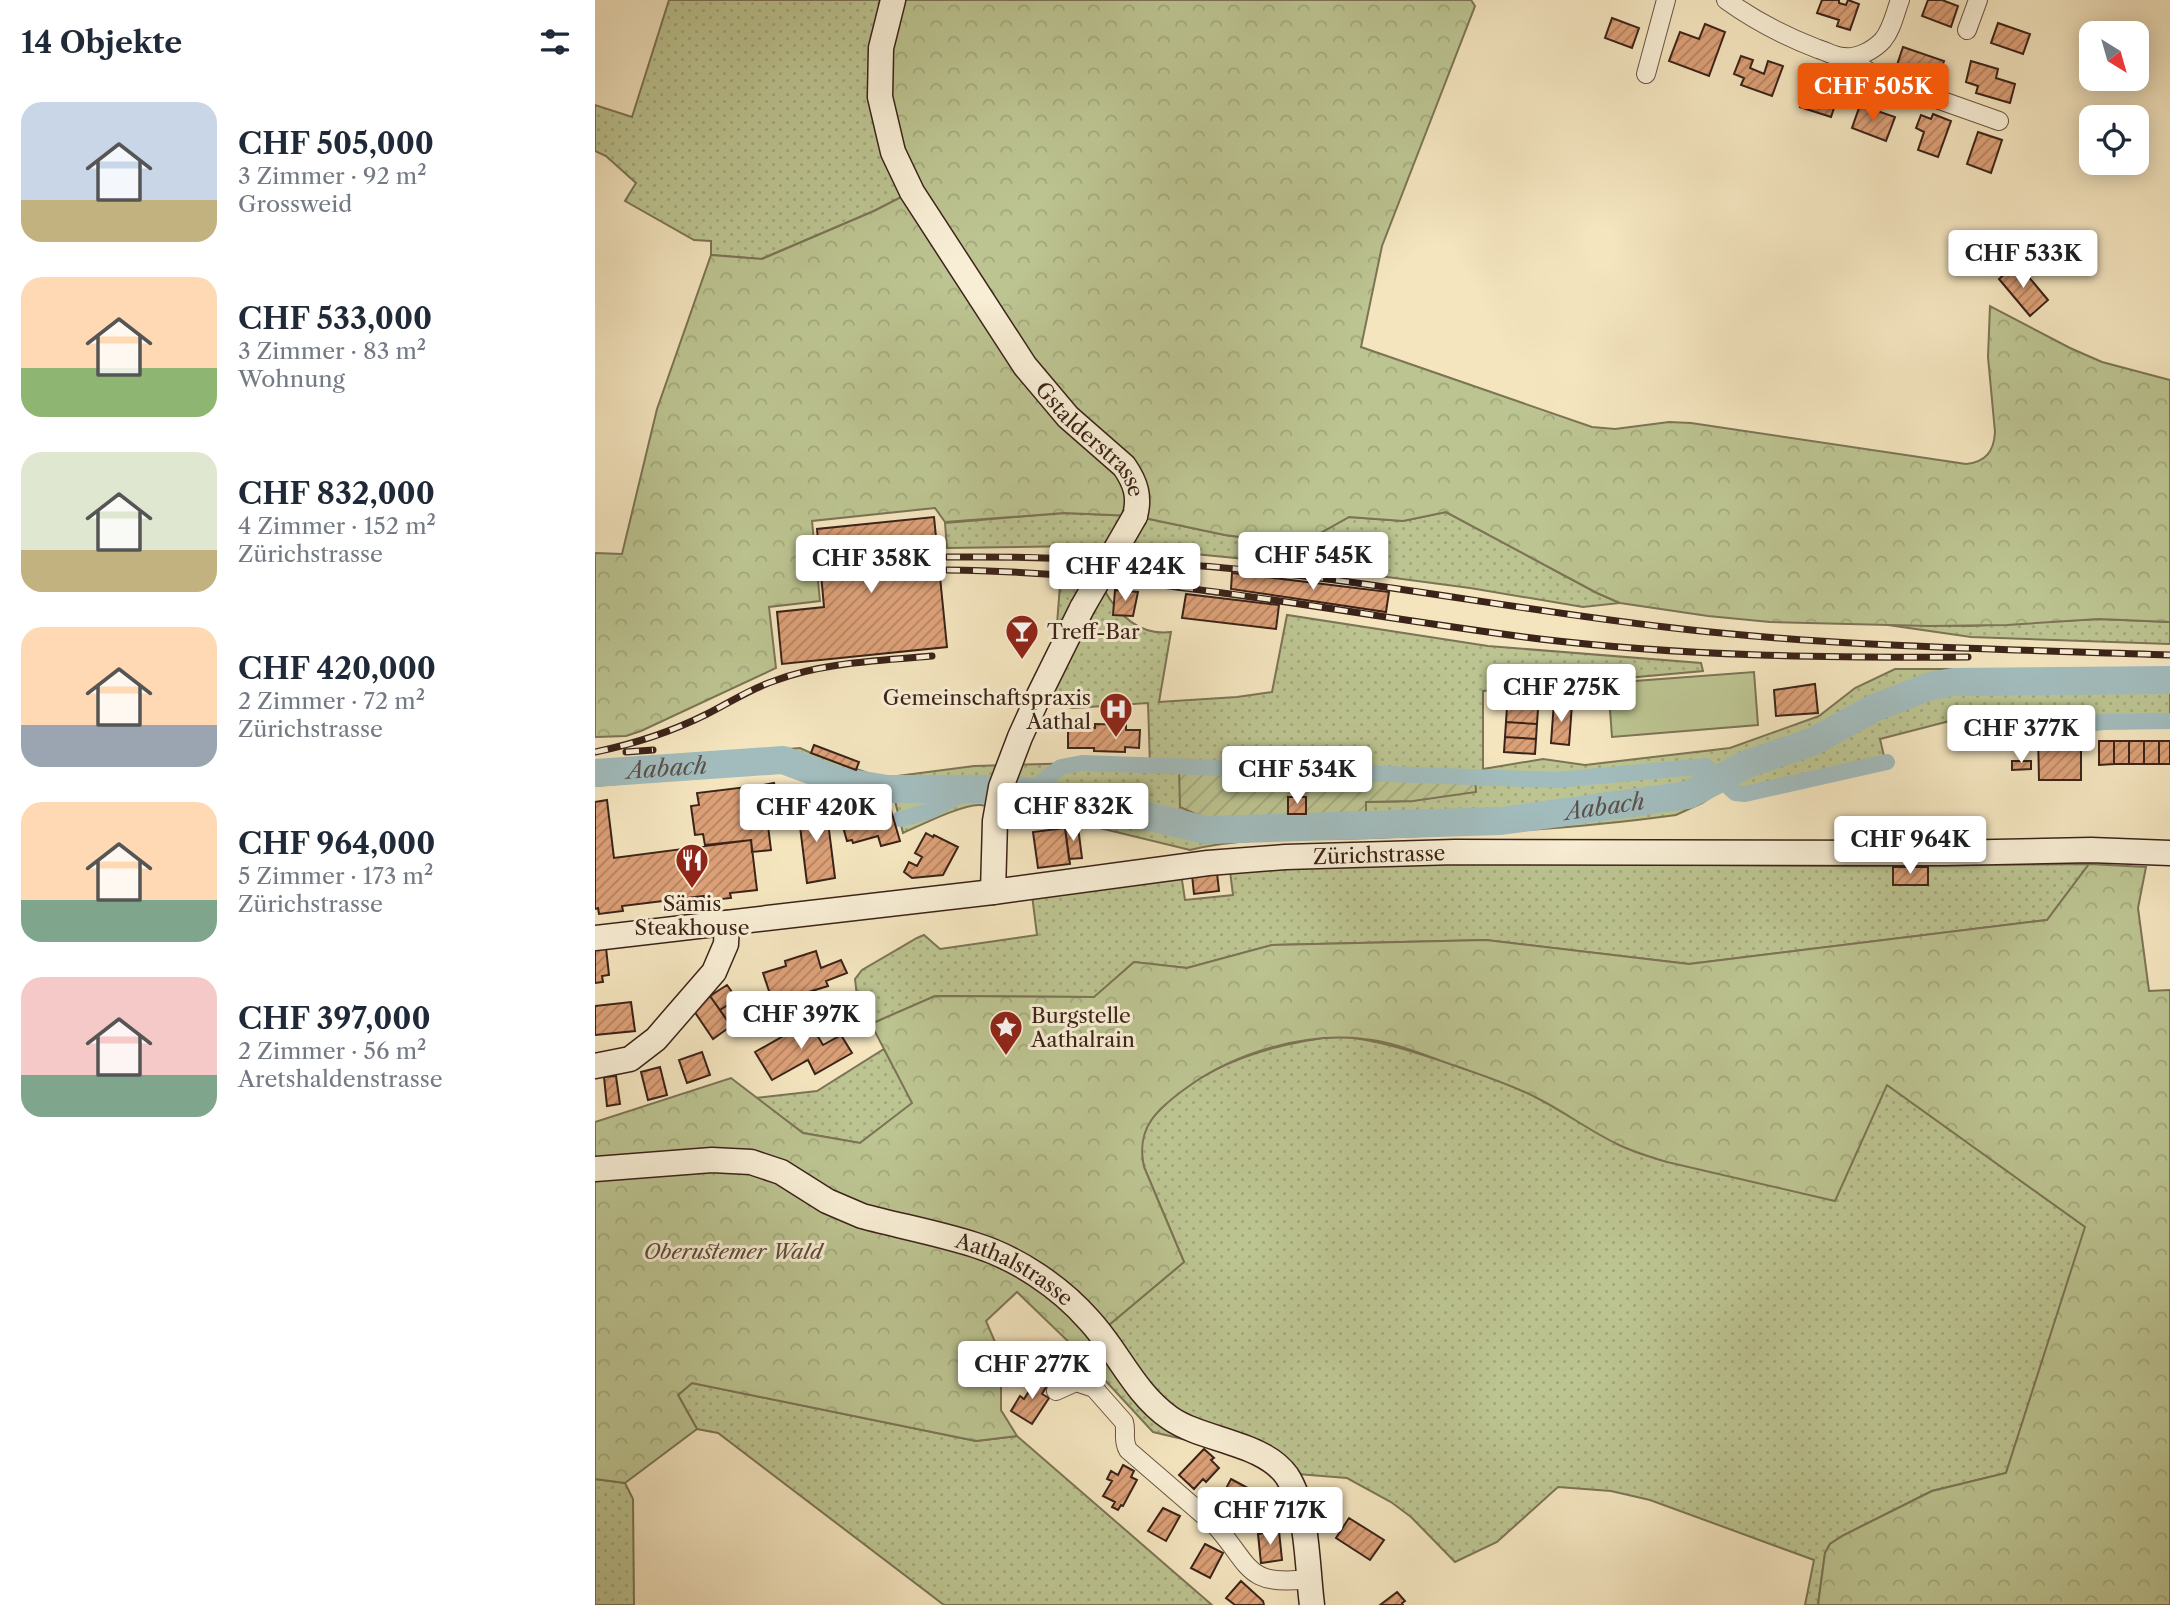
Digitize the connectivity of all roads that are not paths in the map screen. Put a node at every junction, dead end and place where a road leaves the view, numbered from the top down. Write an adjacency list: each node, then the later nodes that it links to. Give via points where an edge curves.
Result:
1 (893, 0): 11 (street, Gstalderstrasse, bridge, via 881,48 880,97 893,152 907,182 1025,366 1068,417 1124,466 1138,504 1044,684 1001,787)
2 (1666, 0): 8 (street)
3 (1726, 0): 7 (street, via 1768,28)
4 (1900, 0): 7 (street, via 1883,40 1860,55)
5 (1978, 0): 6 (street)
6 (1967, 30)
7 (1845, 58): 9 (street, via 1887,81)
8 (1646, 74)
9 (1999, 121)
10 (2170, 853): 11 (street, Zürichstrasse, via 1344,854 1218,862)
11 (993, 892): 12 (street, Zürichstrasse)
12 (727, 923): 13 (street, Zürichstrasse); 14 (street, via 726,944 714,972 656,1039 630,1059)
13 (595, 939)
14 (595, 1066)
15 (595, 1169): 17 (street, Aathalstrasse, via 712,1160 751,1162 781,1172 845,1210 974,1244 1019,1265 1057,1290 1090,1320 1129,1376 1163,1413 1272,1461 1285,1473 1301,1508)
16 (1056, 1391): 17 (street, via 1076,1382 1094,1388 1125,1422 1128,1450 1215,1525 1247,1569 1271,1580)
17 (1308, 1579): 18 (street, Aathalstrasse)
18 (1312, 1605)

